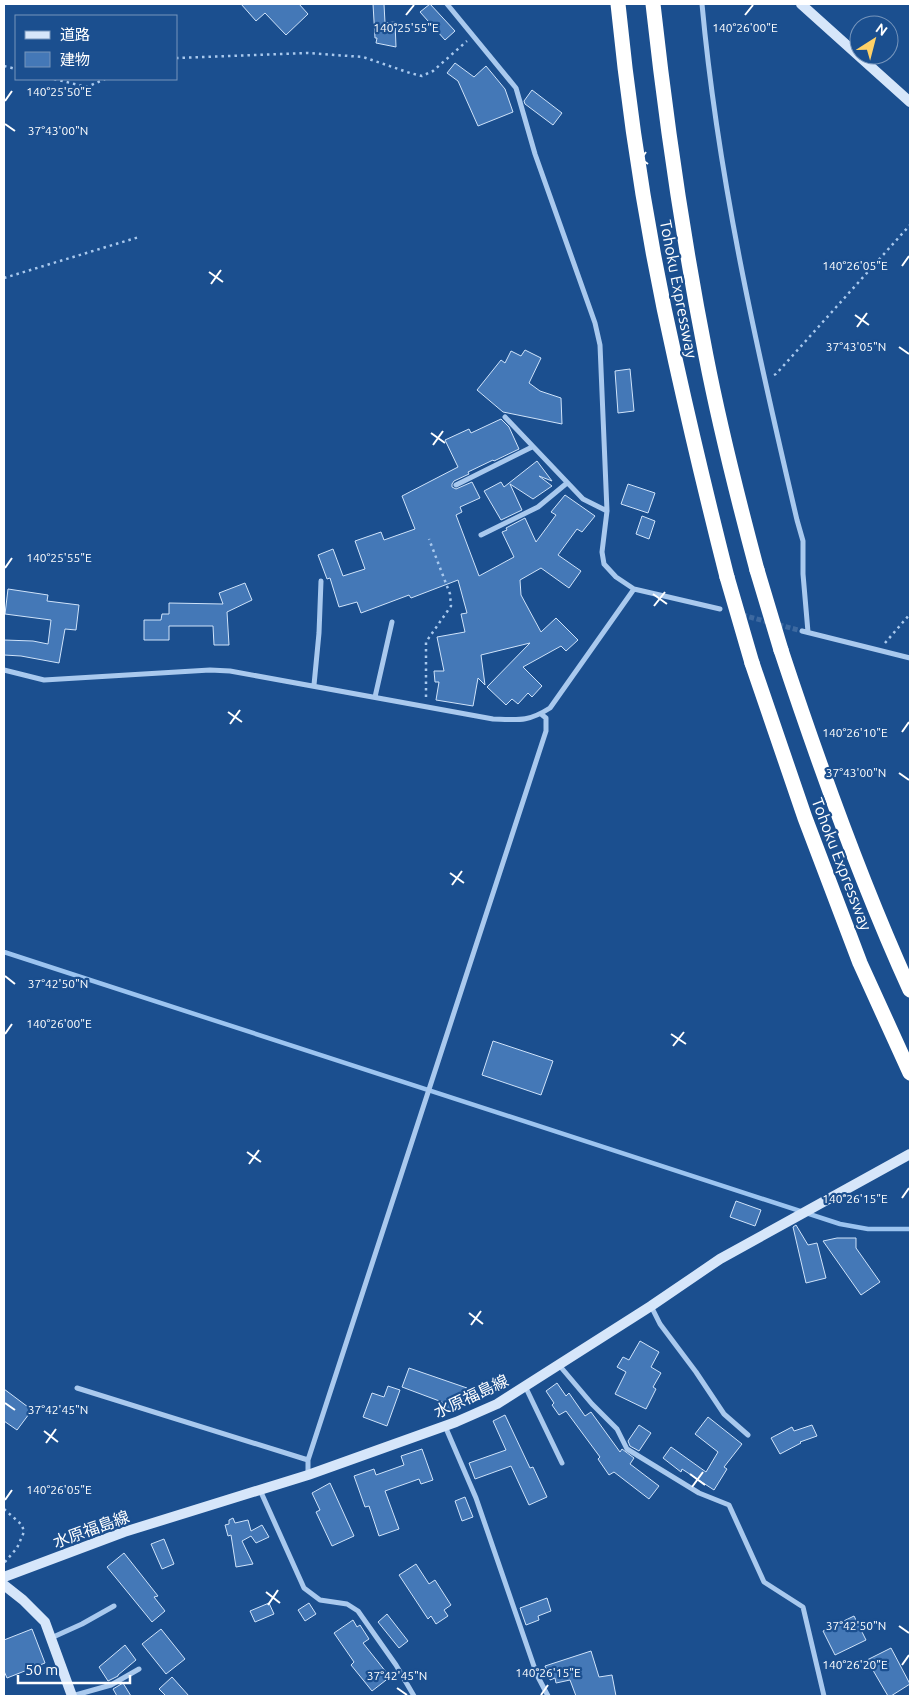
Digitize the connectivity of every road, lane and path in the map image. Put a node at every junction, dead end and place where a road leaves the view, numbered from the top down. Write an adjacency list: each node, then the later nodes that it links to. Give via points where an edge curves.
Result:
1 (447, 4): 6 (street)
2 (618, 4): 35 (highway, Tohoku Expressway, bridge, via 626,84 648,226 675,362 727,578 805,818 857,954)
3 (653, 4): 34 (highway, Tohoku Expressway, bridge, via 682,222 706,357 731,471 757,570 818,762)
4 (702, 4): 14 (street, via 720,146)
5 (801, 4): 10 (main road)
6 (474, 36): 7 (path, via 433,71 422,76 363,57 308,53); 19 (street, via 516,88 534,154 595,323 600,345)
7 (178, 58)
8 (58, 80): 9 (path, via 87,88)
9 (102, 80)
10 (910, 102)
11 (910, 225): 14 (path, via 776,374)
12 (140, 237): 13 (path)
13 (4, 278)
14 (764, 378): 27 (street, via 803,541 805,632)
15 (505, 417): 16 (street)
16 (532, 447): 17 (street); 18 (street)
17 (567, 483): 19 (street, via 583,499); 20 (street, via 538,507)
18 (456, 485)
19 (607, 511): 23 (street, via 602,552 604,564)
20 (481, 535)
21 (429, 539): 32 (path, via 450,594 451,606 426,642)
22 (321, 581): 30 (street)
23 (634, 589): 24 (street); 33 (street, via 550,708)
24 (720, 608)
25 (910, 614): 27 (path)
26 (392, 622): 31 (street)
27 (878, 650): 28 (street)
28 (910, 658)
29 (4, 670): 30 (street, via 44,680 210,670)
30 (314, 685): 31 (street)
31 (375, 696): 32 (street)
32 (426, 706): 33 (street, via 493,719 523,720)
33 (541, 714): 43 (street, via 546,718 546,731)
34 (910, 990)
35 (910, 1073)
36 (910, 1154): 37 (main road, 水原福島線, via 720,1259)
37 (651, 1306): 38 (main road, 水原福島線); 42 (street, via 660,1324 724,1414)
38 (559, 1365): 39 (main road, 水原福島線); 57 (street, via 617,1429 627,1450 698,1493 730,1505 764,1582 803,1607)
39 (525, 1386): 41 (main road, 水原福島線, via 497,1404); 44 (street)
40 (77, 1388): 43 (street)
41 (445, 1426): 45 (main road, 水原福島線); 56 (street, via 476,1498 537,1675)
42 (748, 1435)
43 (308, 1460): 45 (street)
44 (562, 1463)
45 (308, 1475): 46 (main road, 水原福島線)
46 (260, 1490): 49 (main road, 水原福島線, via 124,1532); 55 (street, via 304,1588 320,1600 347,1604 358,1611)
47 (4, 1509): 48 (path, via 22,1525 24,1532 17,1548)
48 (4, 1563)
49 (4, 1577)
50 (4, 1585): 52 (main road, via 45,1622)
51 (114, 1606): 52 (street)
52 (51, 1638): 54 (main road)
53 (139, 1668): 54 (street, via 111,1685)
54 (72, 1696)
55 (414, 1696)
56 (548, 1696)
57 (824, 1696)

